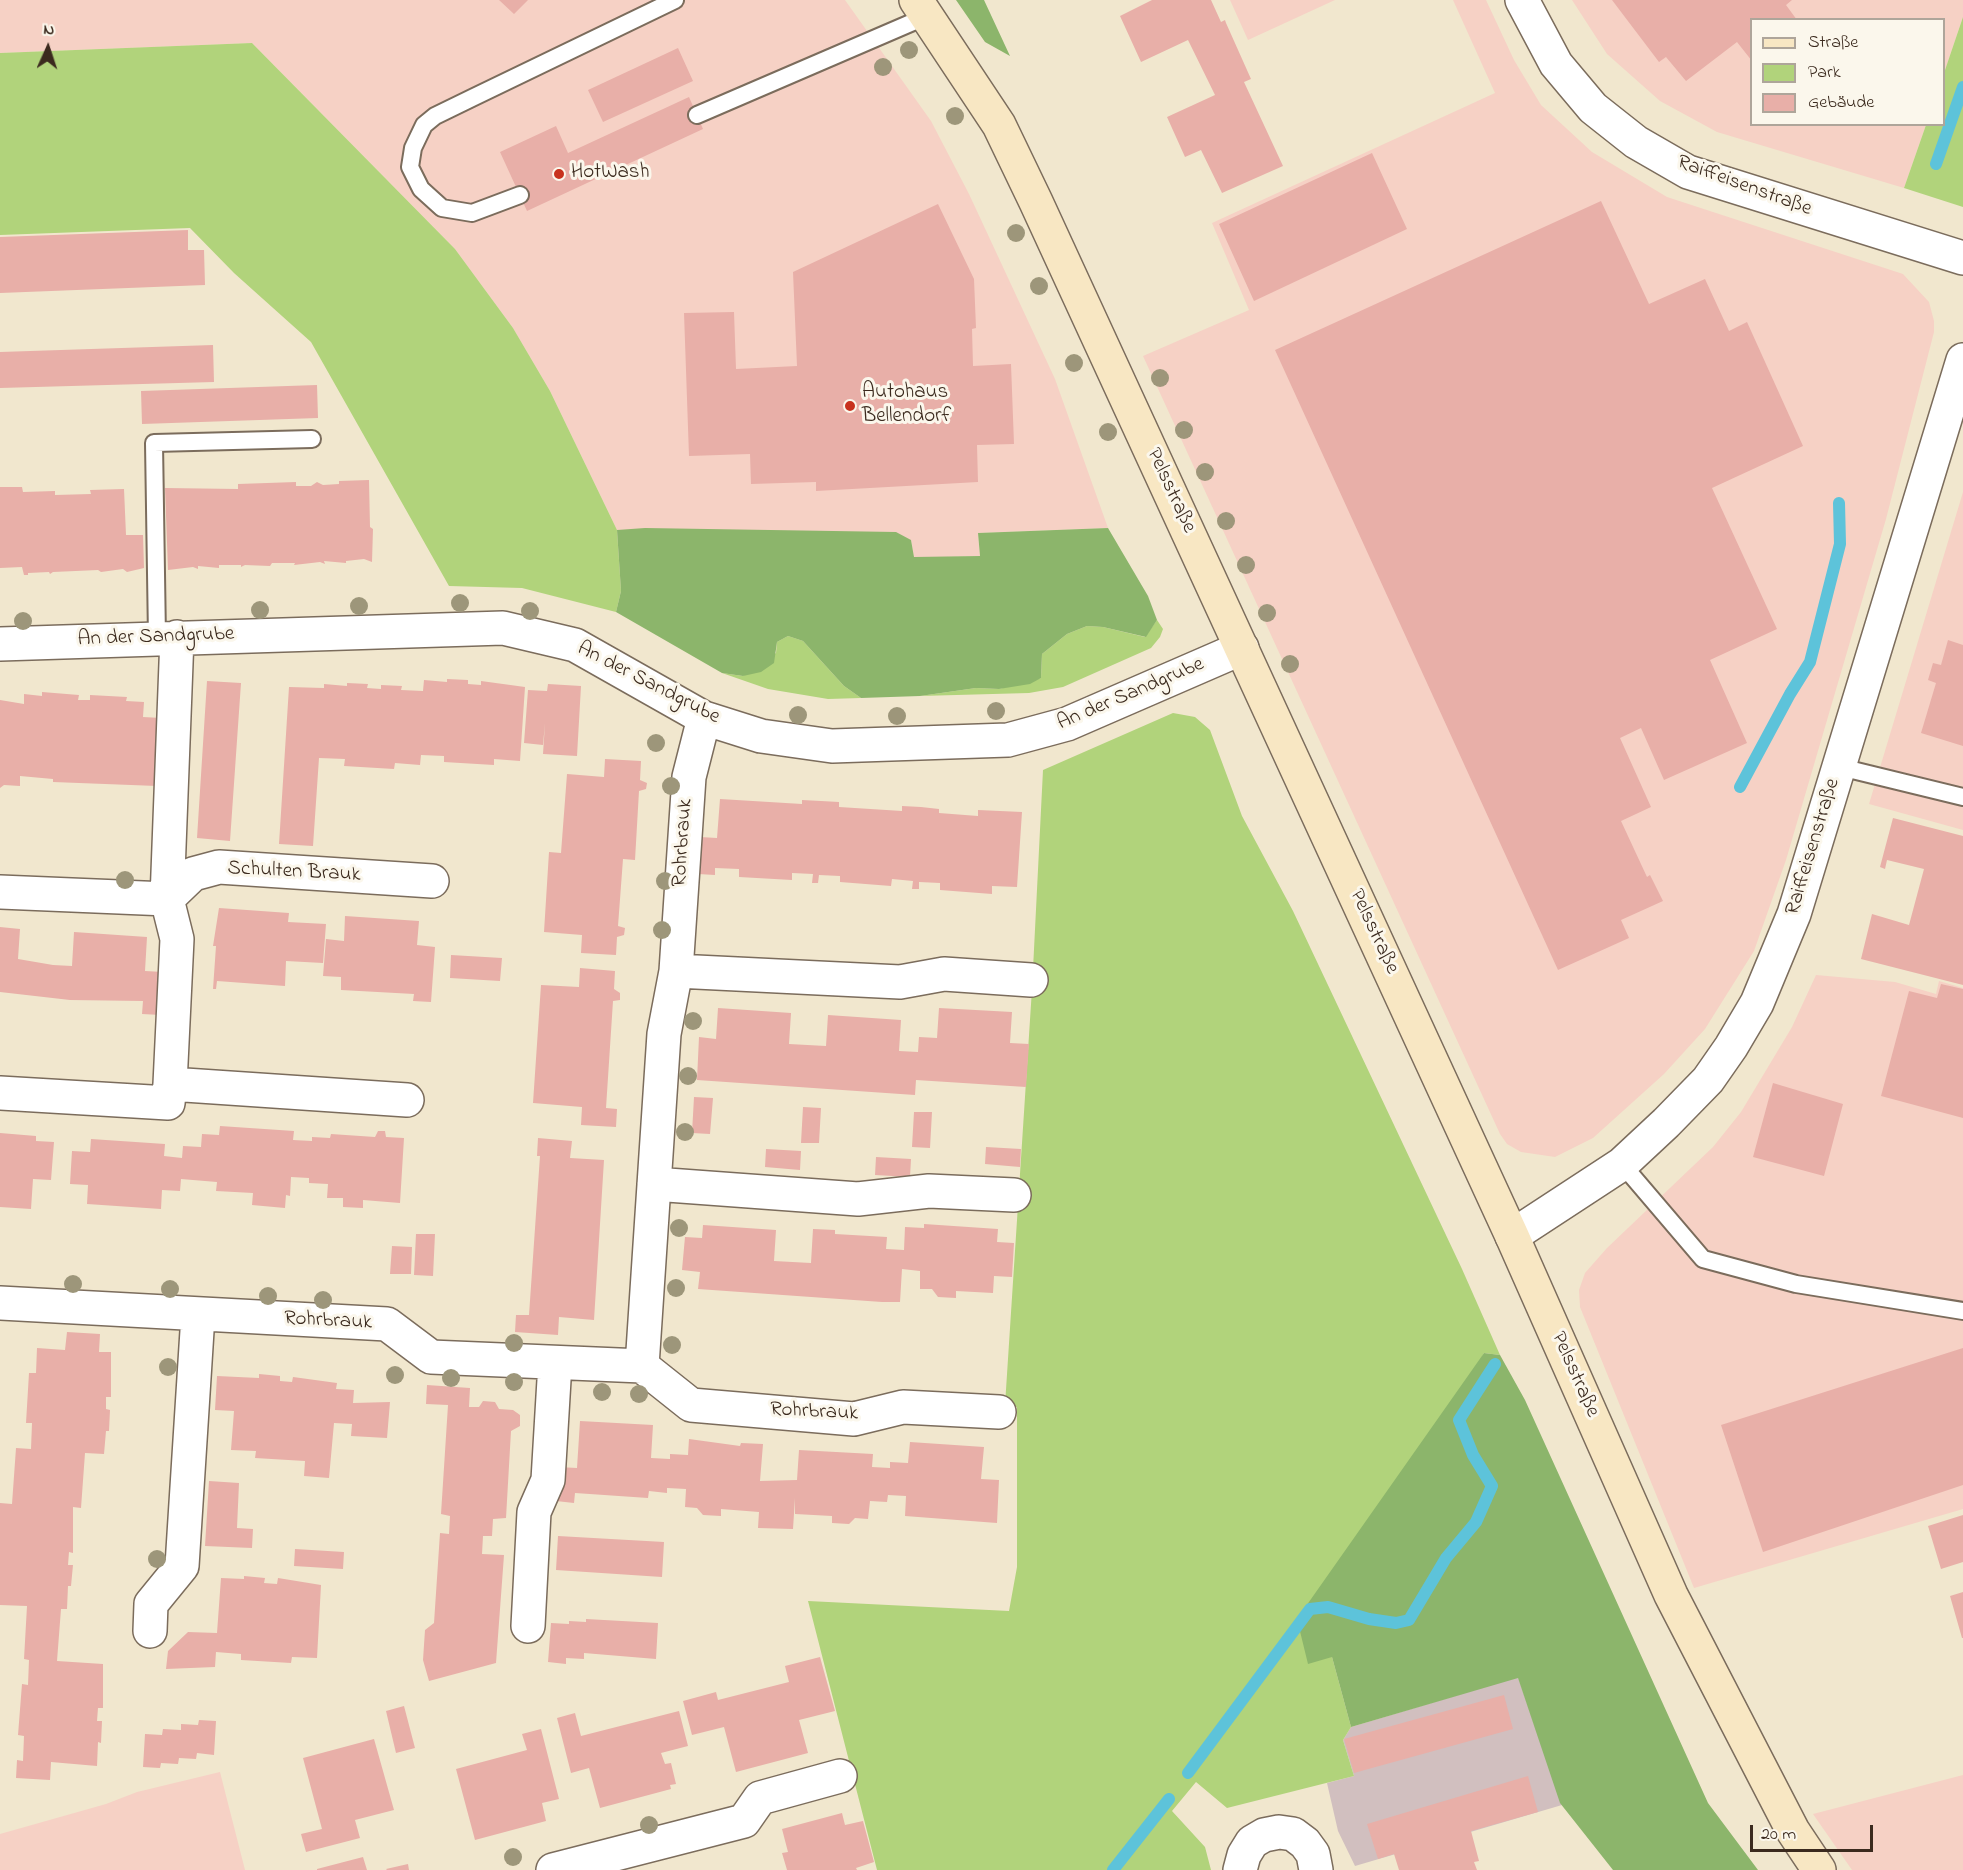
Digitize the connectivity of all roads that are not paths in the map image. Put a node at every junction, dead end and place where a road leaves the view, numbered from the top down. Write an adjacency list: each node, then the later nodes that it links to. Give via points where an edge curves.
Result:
1 (675, 0): 5 (lane, via 435,116 424,125 413,148 410,167 421,189 442,208 472,213)
2 (1522, 0): 6 (street, Raiffeisenstraße, via 1563,73 1593,108 1646,148 1688,172)
3 (921, 8): 4 (lane); 11 (main road, Pelsstraße, via 999,125)
4 (696, 115)
5 (520, 195)
6 (1963, 258)
7 (1963, 360): 13 (street, Raiffeisenstraße)
8 (312, 438): 9 (lane, via 154,443)
9 (167, 638): 10 (street, An der Sandgrube); 12 (street, An der Sandgrube, via 503,628 575,645); 17 (street)
10 (0, 644)
11 (1242, 648): 12 (street, An der Sandgrube, via 1066,724 1008,740 832,746 760,736); 26 (main road, Pelsstraße)
12 (704, 718): 18 (street, Rohrbrauk, via 689,777)
13 (1840, 767): 14 (lane); 23 (street, Raiffeisenstraße, via 1794,914 1757,1003 1708,1080)
14 (1963, 797)
15 (432, 881): 17 (street, Schulten Brauk, via 219,867 193,874)
16 (0, 892): 17 (street)
17 (167, 899): 20 (street, via 177,939)
18 (676, 971): 19 (street, via 900,982 944,974); 24 (street, Rohrbrauk, via 664,1034)
19 (1031, 980)
20 (170, 1084): 21 (street, via 168,1102); 22 (street)
21 (0, 1093)
22 (407, 1100)
23 (1622, 1164): 26 (street, Raiffeisenstraße); 28 (lane, via 1703,1260 1796,1284)
24 (654, 1184): 25 (street, via 858,1199 928,1191); 31 (street, Rohrbrauk)
25 (1014, 1195)
26 (1512, 1236): 39 (main road, Pelsstraße, via 1701,1658 1793,1831)
27 (0, 1303): 29 (street, Rohrbrauk)
28 (1963, 1311)
29 (198, 1315): 30 (street, Rohrbrauk, via 387,1324 432,1358); 34 (street, via 182,1566 152,1604)
30 (555, 1363): 31 (street, Rohrbrauk); 33 (street, via 548,1480 534,1512)
31 (642, 1366): 32 (street, Rohrbrauk, via 692,1405 855,1419 903,1407)
32 (999, 1412)
33 (528, 1626)
34 (150, 1631)
35 (840, 1776): 36 (street, via 760,1798 744,1821)
36 (554, 1870)
37 (1240, 1870): 38 (street, via 1252,1842 1279,1832 1293,1834 1305,1842 1313,1854)
38 (1316, 1870)
39 (1819, 1870)

